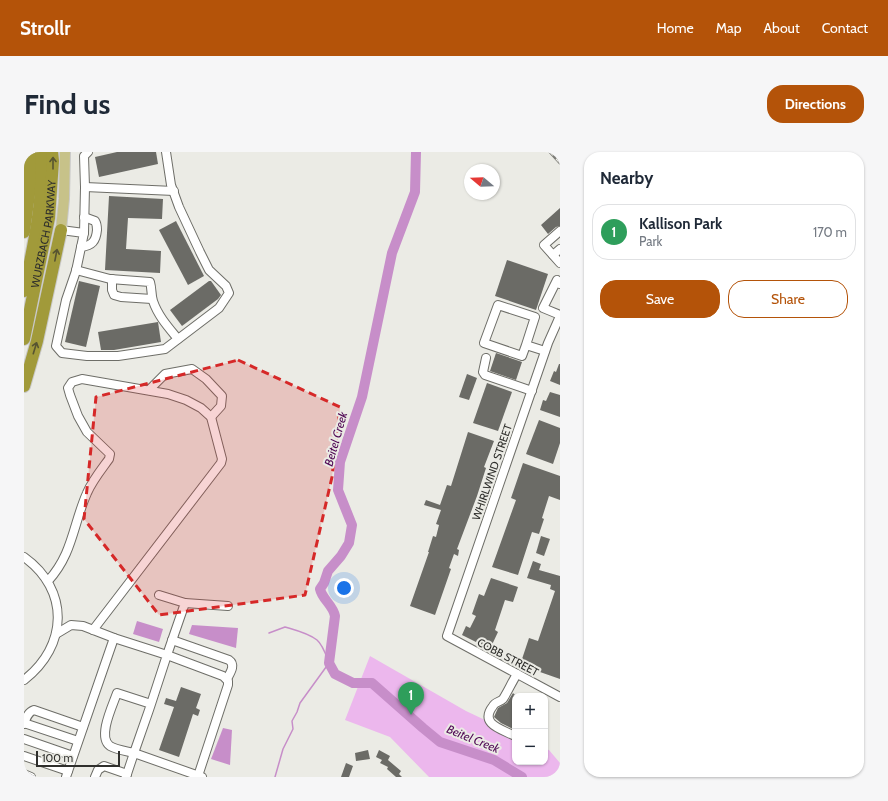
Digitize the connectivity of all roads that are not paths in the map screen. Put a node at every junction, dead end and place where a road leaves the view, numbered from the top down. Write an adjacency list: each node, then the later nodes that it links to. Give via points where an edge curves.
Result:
1 (30, 152): 12 (highway, via 30,187)
2 (41, 152): 21 (highway, WURZBACH PARKWAY, via 41,199 37,232)
3 (52, 152): 24 (highway, WURZBACH PARKWAY, one-way to 3, via 49,218)
4 (65, 152): 10 (main road, WURZBACH PARKWAY)
5 (88, 152): 7 (street, via 84,156)
6 (166, 152): 8 (street)
7 (85, 187): 8 (street); 9 (street)
8 (174, 191): 25 (street, via 209,270 226,286 229,293 219,308)
9 (84, 217): 13 (street); 14 (street, via 97,224 96,236 93,243)
10 (61, 230): 13 (street); 29 (highway, one-way to 10, via 37,341)
11 (560, 231): 16 (street, via 544,245)
12 (24, 232)
13 (84, 233): 14 (street)
14 (81, 247): 18 (street)
15 (560, 249): 16 (street)
16 (553, 255): 17 (street)
17 (560, 263)
18 (76, 270): 19 (street); 25 (street, via 66,300 56,346 62,353 118,356 165,349)
19 (112, 279): 22 (street, via 114,295); 22 (street, via 150,282)
20 (560, 284): 23 (street, via 557,280 543,308)
21 (24, 291)
22 (152, 299): 25 (street, via 165,323)
23 (560, 316): 27 (street, WHIRLWIND STREET)
24 (24, 339)
25 (178, 339)
26 (526, 345): 26 (street, via 536,318 498,305 484,343 522,356); 27 (street)
27 (545, 351): 31 (street, WHIRLWIND STREET)
28 (486, 358): 31 (street, via 483,372 485,375)
29 (24, 386)
30 (149, 390): 32 (street, via 186,400); 32 (street, via 165,374 192,369 206,378 222,396 221,406); 34 (street, via 82,379 72,382 68,388 87,432 110,454 87,492 69,548 57,571)
31 (532, 391): 40 (street, WHIRLWIND STREET)
32 (211, 417): 38 (street, via 219,444 221,463)
33 (24, 557): 34 (street, via 35,565)
34 (48, 581): 39 (street, via 55,599 58,620)
35 (158, 595): 36 (street)
36 (185, 603): 37 (street); 42 (street)
37 (228, 606)
38 (93, 630): 39 (street, via 71,625); 41 (street)
39 (56, 634): 46 (street, via 45,659)
40 (446, 636): 44 (street, COBB STREET)
41 (114, 638): 43 (street); 52 (street)
42 (172, 640): 43 (street); 45 (street, via 229,660 232,667)
43 (167, 655): 45 (street); 50 (street)
44 (517, 674): 47 (street, COBB STREET); 53 (street, via 502,700 494,704 488,715 492,725)
45 (227, 679): 62 (street, via 228,685)
46 (24, 680)
47 (544, 693)
48 (548, 694): 49 (street, COBB STREET)
49 (560, 697)
50 (151, 704): 56 (street); 56 (street, via 117,693 104,732 106,740 110,746)
51 (24, 724): 52 (street, via 30,712 34,710); 55 (street)
52 (83, 727): 55 (street)
53 (512, 735)
54 (24, 739): 58 (street)
55 (78, 741): 58 (street)
56 (134, 753): 61 (street); 62 (street)
57 (24, 756): 60 (street)
58 (73, 756): 60 (street)
59 (24, 774): 63 (street)
60 (67, 774)
61 (127, 776): 64 (street, via 104,766 98,770)
62 (200, 776)
63 (31, 777)
64 (95, 777)

